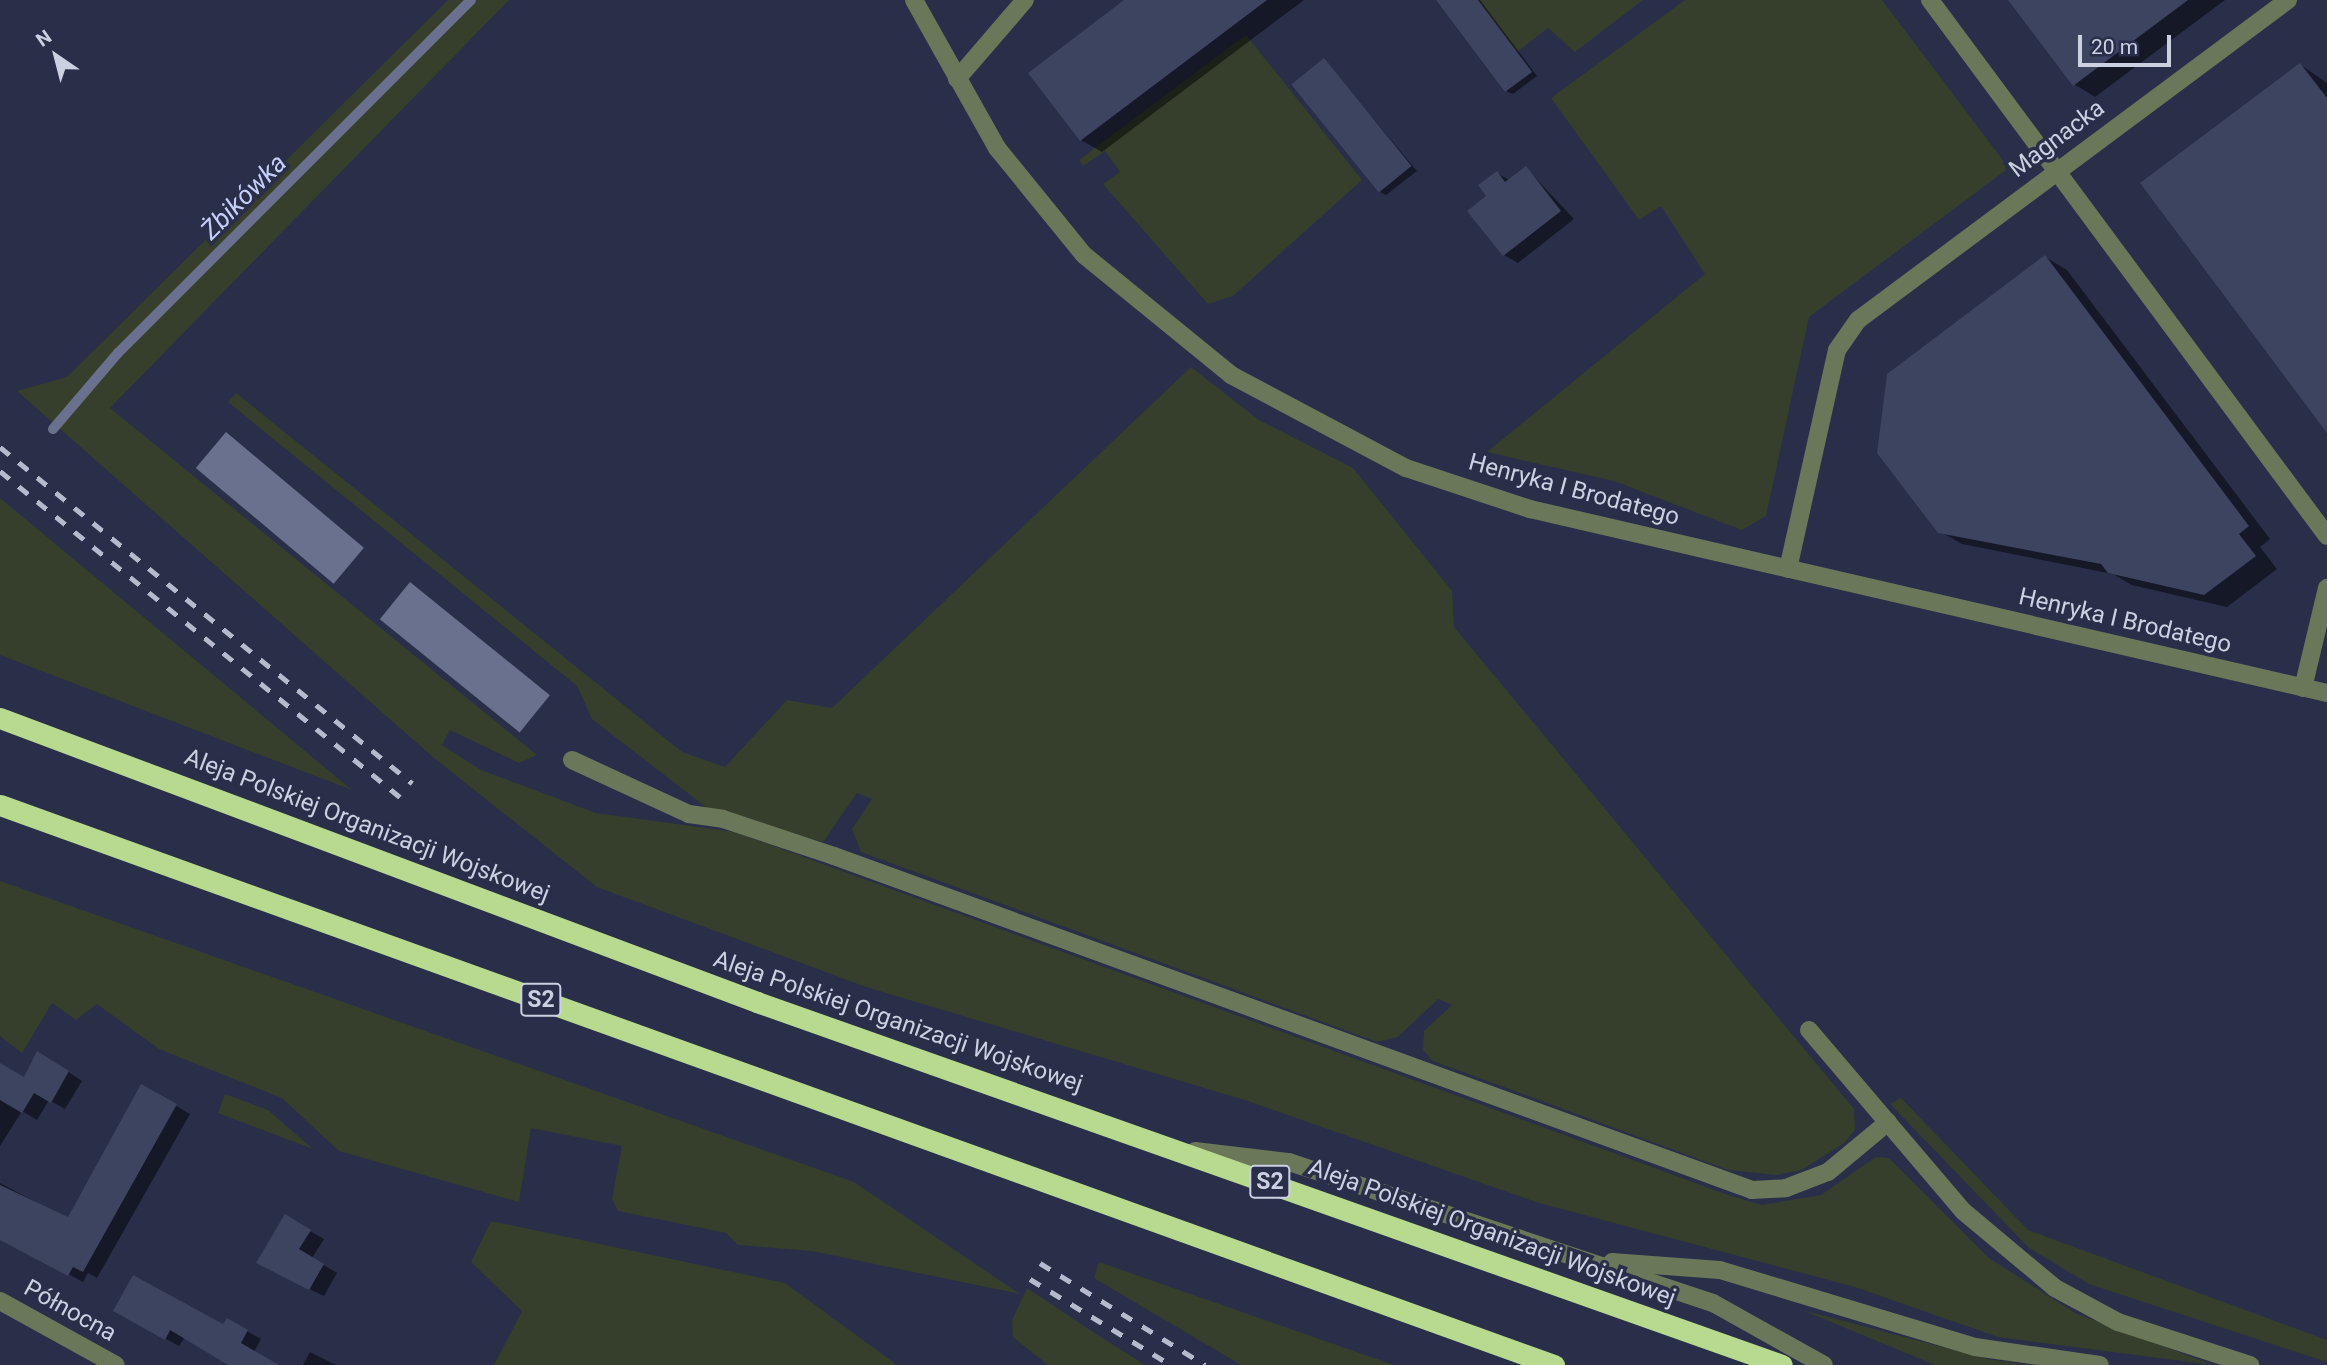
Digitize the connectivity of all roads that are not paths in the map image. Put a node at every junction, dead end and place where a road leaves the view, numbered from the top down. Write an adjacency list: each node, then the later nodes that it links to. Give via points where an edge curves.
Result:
1 (914, 0): 5 (street, Henryka I Brodatego)
2 (1024, 0): 5 (street)
3 (1930, 0): 6 (street)
4 (2288, 0): 6 (street, Magnacka)
5 (957, 79): 8 (street, Henryka I Brodatego, via 997,148 1084,255 1180,339 1295,413 1406,468 1530,509)
6 (2057, 169): 7 (street); 8 (street, Magnacka, via 1858,320 1836,350)
7 (2327, 536)
8 (1788, 569): 10 (street, Henryka I Brodatego)
9 (2327, 588): 10 (street)
10 (2303, 688): 11 (street, Henryka I Brodatego)
11 (2327, 693)
12 (0, 718): 17 (highway, Aleja Polskiej Organizacji Wojskowej / S2, via 757,1002)
13 (572, 760): 16 (street, via 688,814 723,819 834,856 1752,1190 1786,1188 1828,1172)
14 (0, 805): 21 (highway, S2)
15 (1809, 1030): 16 (street)
16 (1888, 1122): 25 (street, via 1963,1211 2055,1288 2118,1322)
17 (1181, 1150): 18 (street, via 1289,1162); 22 (highway, Aleja Polskiej Organizacji Wojskowej / S2)
18 (1584, 1260): 23 (street, via 1713,1303); 24 (street, via 1720,1270 1975,1347)
19 (0, 1301): 20 (street, Północna)
20 (116, 1365)
21 (1554, 1365)
22 (1782, 1365)
23 (1824, 1365)
24 (2100, 1365)
25 (2250, 1365)

